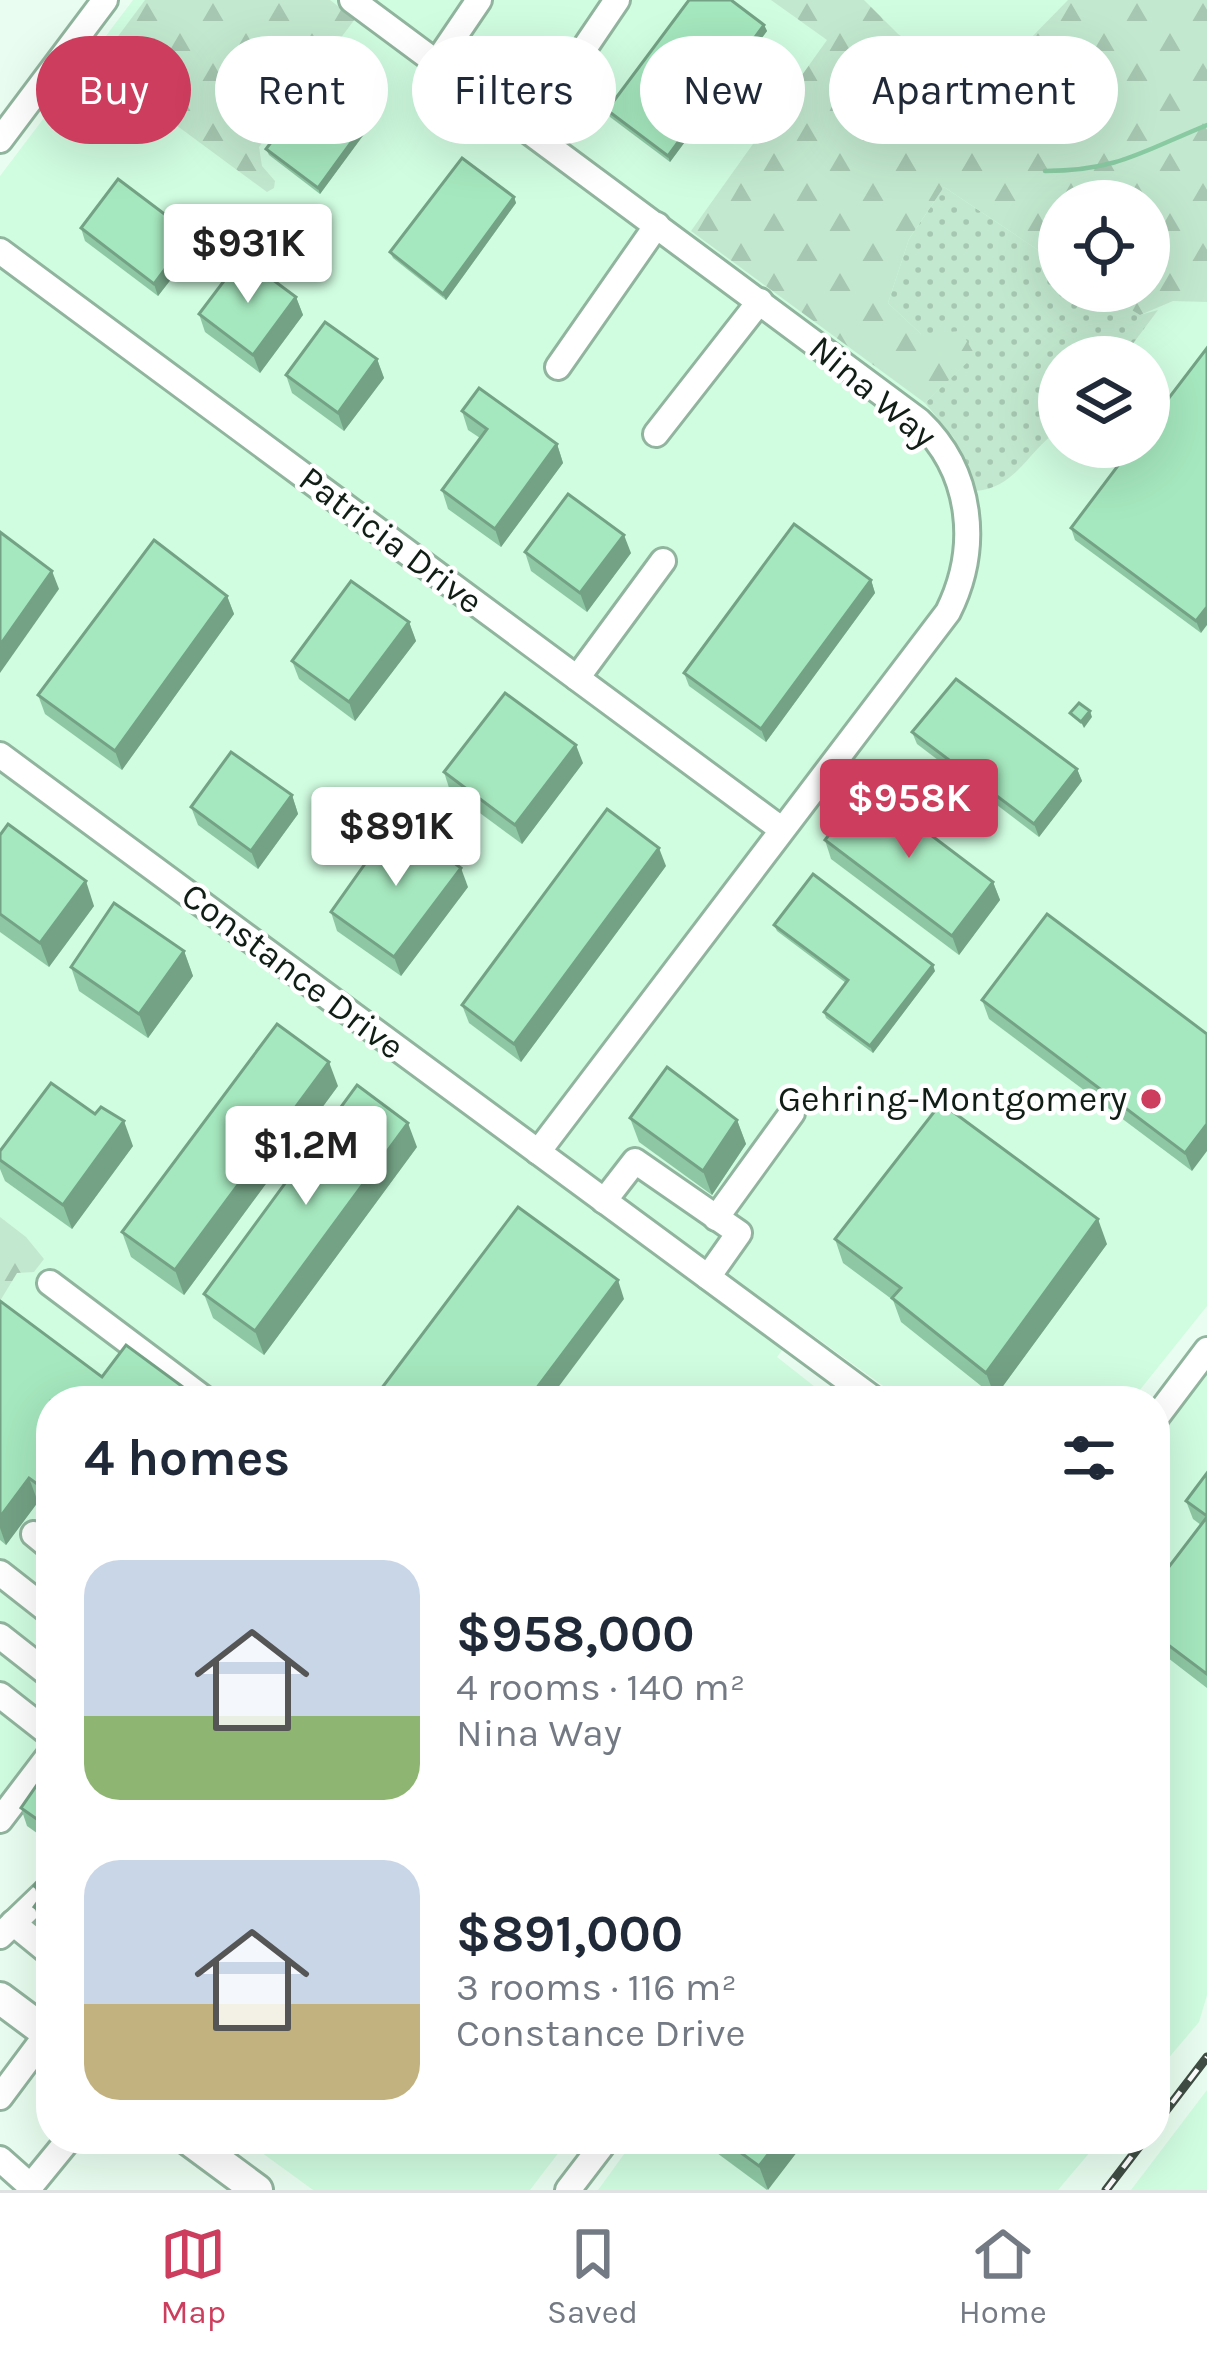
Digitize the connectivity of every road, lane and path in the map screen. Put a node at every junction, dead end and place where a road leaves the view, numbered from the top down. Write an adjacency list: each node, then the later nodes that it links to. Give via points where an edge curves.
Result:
1 (105, 0): 8 (street)
2 (352, 0): 7 (street, Nina Way)
3 (479, 0): 5 (street)
4 (616, 0): 6 (street)
5 (455, 36)
6 (592, 36)
7 (412, 44)
8 (0, 140)
9 (548, 144): 10 (street, Nina Way)
10 (657, 225): 12 (street, Nina Way); 13 (street)
11 (0, 251): 16 (street, Patricia Drive)
12 (760, 301): 14 (street); 18 (street, Nina Way, via 932,432 955,471 969,531 965,571 948,612)
13 (558, 367)
14 (656, 434)
15 (663, 561): 16 (street)
16 (577, 678): 18 (street, Patricia Drive)
17 (0, 755): 20 (street, Constance Drive)
18 (781, 829): 20 (street, Nina Way)
19 (792, 1113): 22 (street)
20 (538, 1152): 21 (street, Constance Drive)
21 (604, 1201): 22 (street, via 635,1161); 23 (street, Constance Drive)
22 (716, 1218): 23 (street, via 739,1233)
23 (708, 1277): 27 (street, Constance Drive)
24 (50, 1283): 26 (street)
25 (1207, 1350): 28 (street)
26 (187, 1386)
27 (856, 1386)
28 (1170, 1399)
29 (0, 1574): 30 (street)
30 (36, 1602)
31 (0, 1636): 32 (street)
32 (36, 1664)
33 (0, 1695): 34 (street)
34 (36, 1723)
35 (36, 1773): 36 (street)
36 (0, 1820)
37 (36, 1901): 38 (street)
38 (7, 1929): 39 (street)
39 (36, 1945)
40 (0, 1998): 41 (main road)
41 (36, 2025)
42 (36, 2051): 43 (street)
43 (0, 2097)
44 (57, 2154): 47 (street, via 33,2183)
45 (208, 2154): 48 (main road)
46 (596, 2154): 49 (street)
47 (3, 2162)
48 (257, 2190)
49 (568, 2190)

